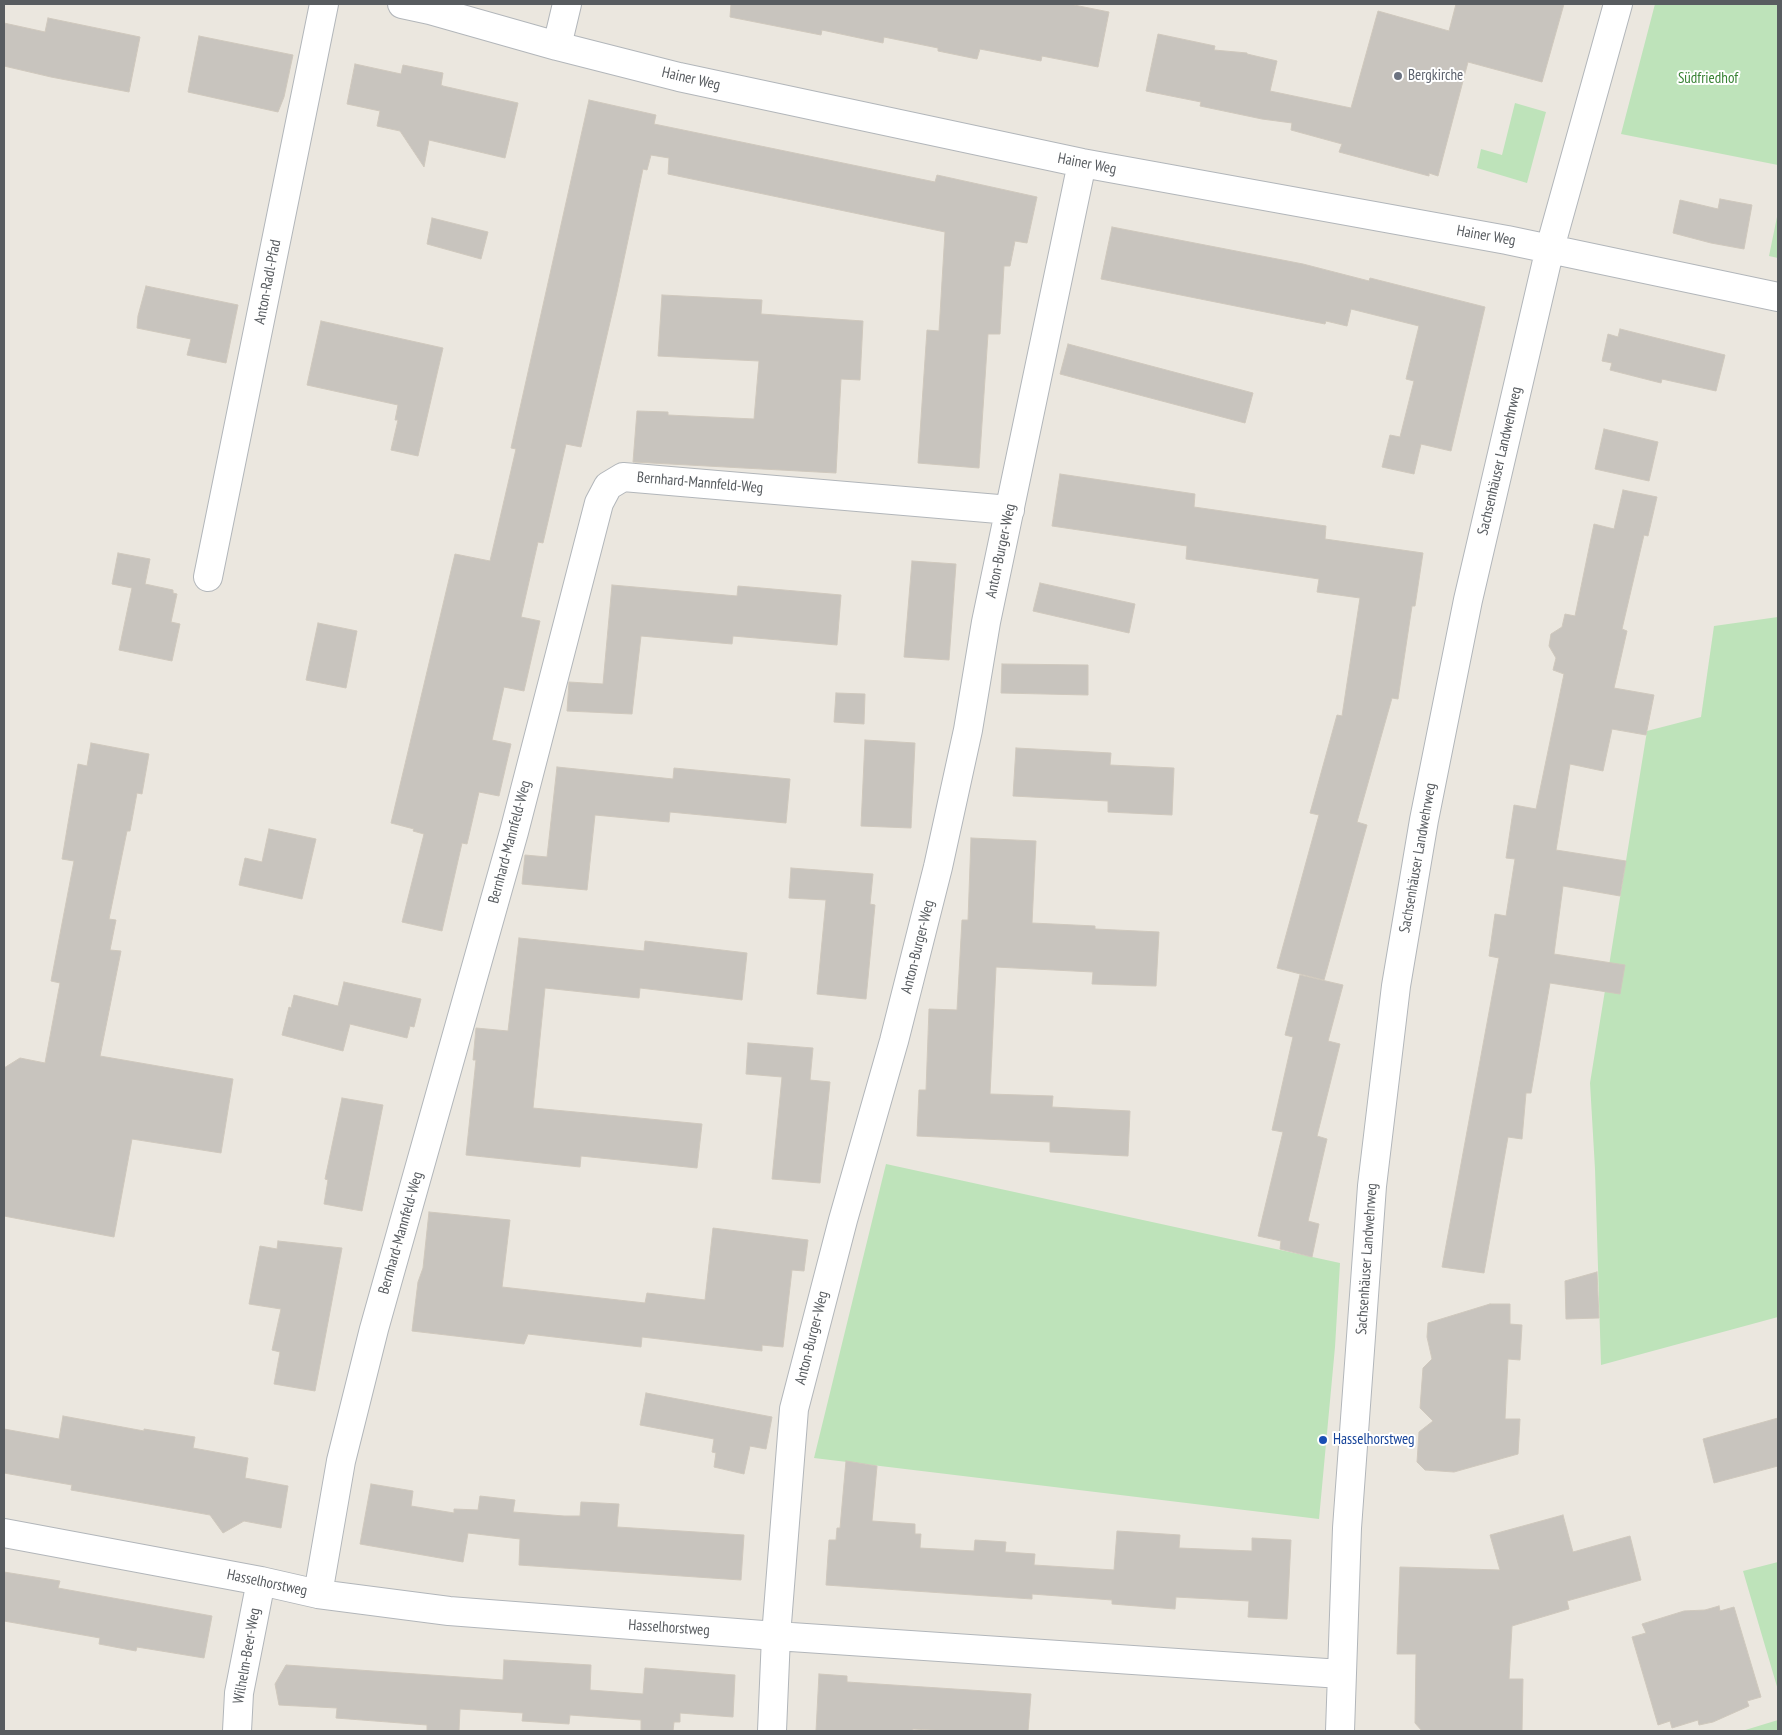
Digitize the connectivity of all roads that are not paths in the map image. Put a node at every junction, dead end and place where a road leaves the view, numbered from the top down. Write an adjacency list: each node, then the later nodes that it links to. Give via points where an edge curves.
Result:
1 (324, 4): 10 (street, Anton-Radl-Pfad)
2 (402, 4): 5 (street, Hainer Weg)
3 (567, 4): 5 (street)
4 (1618, 4): 7 (street, Sachsenhäuser Landwehrweg)
5 (558, 46): 6 (street, Hainer Weg, via 679,77)
6 (1082, 163): 7 (street, Hainer Weg); 9 (street, Anton-Burger-Weg)
7 (1550, 248): 8 (street, Hainer Weg); 15 (street, Sachsenhäuser Landwehrweg, via 1468,600 1424,820 1396,986 1372,1186 1347,1528)
8 (1778, 297)
9 (1010, 510): 13 (street, Bernhard-Mannfeld-Weg, via 623,477 608,486 599,504 514,832 374,1329 341,1461); 14 (street, Anton-Burger-Weg, via 938,867 794,1409)
10 (210, 569)
11 (4, 1532): 12 (street, Hasselhorstweg)
12 (261, 1582): 13 (street, Hasselhorstweg); 16 (street, Wilhelm-Beer-Weg, via 239,1693)
13 (318, 1594): 14 (street, Hasselhorstweg, via 449,1611)
14 (776, 1636): 15 (street, Hasselhorstweg); 17 (street, Anton-Burger-Weg)
15 (1341, 1674): 18 (street, Sachsenhäuser Landwehrweg)
16 (237, 1731)
17 (772, 1731)
18 (1340, 1731)

